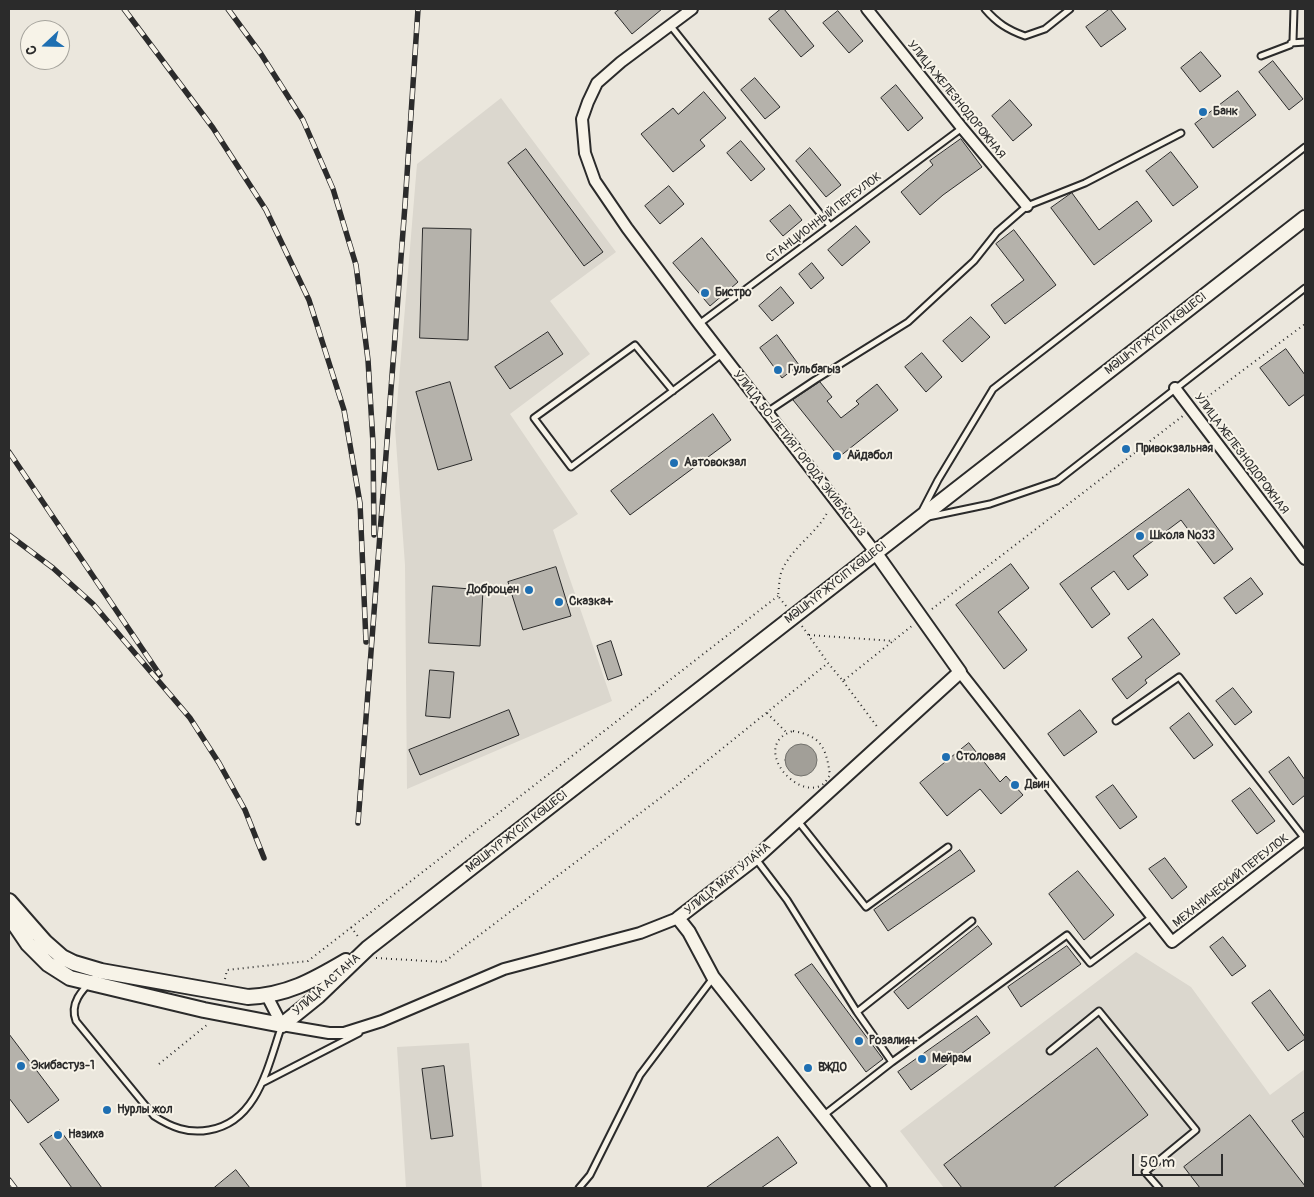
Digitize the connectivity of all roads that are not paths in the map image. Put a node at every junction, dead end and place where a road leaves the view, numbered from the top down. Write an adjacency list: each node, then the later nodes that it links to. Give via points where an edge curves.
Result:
1 (692, 9): 6 (street)
2 (867, 9): 10 (street, УЛИЦА ЖЕЛЕЗНОДОРОЖНАЯ)
3 (985, 9): 4 (lane, via 1009,30 1025,36 1045,29)
4 (1070, 9)
5 (1294, 9): 8 (lane)
6 (670, 25): 15 (lane); 17 (street, УЛИЦА 50-ЛЕТИЯ ГОРОДА ЭКИБАСТУЗ, via 597,83 582,119 585,153 595,181)
7 (1305, 42): 8 (lane)
8 (1291, 43): 9 (lane)
9 (1261, 56)
10 (962, 128): 13 (street, УЛИЦА ЖЕЛЕЗНОДОРОЖНАЯ); 15 (lane, СТАНЦИОННЫЙ ПЕРЕУЛОК)
11 (1181, 133): 13 (lane, via 1085,182)
12 (1305, 147): 22 (lane, via 993,389)
13 (1026, 206): 21 (lane, via 997,232 974,261 908,322)
14 (1305, 218): 22 (main road, МӘШҺҮР ЖҮСІП КӨШЕСІ)
15 (830, 226): 17 (lane, СТАНЦИОННЫЙ ПЕРЕУЛОК)
16 (1305, 288): 19 (lane)
17 (699, 324): 18 (street, УЛИЦА 50-ЛЕТИЯ ГОРОДА ЭКИБАСТУЗ)
18 (722, 354): 20 (lane); 21 (street, УЛИЦА 50-ЛЕТИЯ ГОРОДА ЭКИБАСТУЗ)
19 (1174, 388): 22 (lane, via 1057,481 990,504); 24 (street, УЛИЦА ЖЕЛЕЗНОДОРОЖНАЯ)
20 (673, 391): 20 (lane, via 571,467 534,418 635,344)
21 (767, 412): 23 (street, УЛИЦА 50-ЛЕТИЯ ГОРОДА ЭКИБАСТУЗ)
22 (918, 519): 23 (main road, МӘШҺҮР ЖҮСІП КӨШЕСІ)
23 (875, 552): 25 (street, УЛИЦА 50-ЛЕТИЯ ГОРОДА ЭКИБАСТУЗ); 37 (main road, МӘШҺҮР ЖҮСІП КӨШЕСІ)
24 (1305, 559)
25 (960, 672): 27 (street, УЛИЦА МАРГУЛАНА); 33 (street, УЛИЦА 50-ЛЕТИЯ ГОРОДА ЭКИБАСТУЗ)
26 (1116, 721): 28 (lane, via 1179,677)
27 (798, 820): 29 (lane, via 866,907); 30 (street, УЛИЦА МАРГУЛАНА)
28 (1304, 843): 36 (street, МЕХАНИЧЕСКИЙ ПЕРЕУЛОК)
29 (948, 847)
30 (756, 858): 34 (street, УЛИЦА МАРГУЛАНА); 42 (lane, via 787,900)
31 (9, 901): 38 (main road, УЛИЦА АСТАНА, via 62,957)
32 (9, 916): 40 (main road, УЛИЦА АСТАНА, via 28,944 48,964 70,978)
33 (1152, 917): 36 (street, УЛИЦА 50-ЛЕТИЯ ГОРОДА ЭКИБАСТУЗ); 46 (lane, via 1090,963 1066,935)
34 (678, 918): 39 (street, УЛИЦА МАРГУЛАНА); 43 (street, via 640,933 504,969)
35 (972, 921): 42 (lane)
36 (1172, 942)
37 (368, 948): 41 (main road, УЛИЦА АСТАНА, via 313,981); 44 (main road, УЛИЦА АСТАНА)
38 (101, 971): 40 (lane); 41 (main road, УЛИЦА АСТАНА, via 248,997)
39 (713, 977): 48 (street, УЛИЦА МАРГУЛАНА); 49 (lane, via 640,1075 590,1175)
40 (89, 984): 44 (main road, УЛИЦА АСТАНА); 47 (lane, via 74,1003 76,1021 145,1106 165,1123 189,1131 214,1129 247,1109)
41 (267, 996): 44 (street)
42 (857, 1012): 46 (lane)
43 (382, 1021): 44 (street, via 344,1033); 47 (lane)
44 (282, 1025): 47 (lane)
45 (1050, 1051): 51 (lane, via 1099,1011 1196,1130 1145,1172)
46 (892, 1062): 48 (lane)
47 (262, 1083)
48 (823, 1116): 50 (street, УЛИЦА МАРГУЛАНА)
49 (579, 1188)
50 (880, 1188)
51 (1159, 1188)

